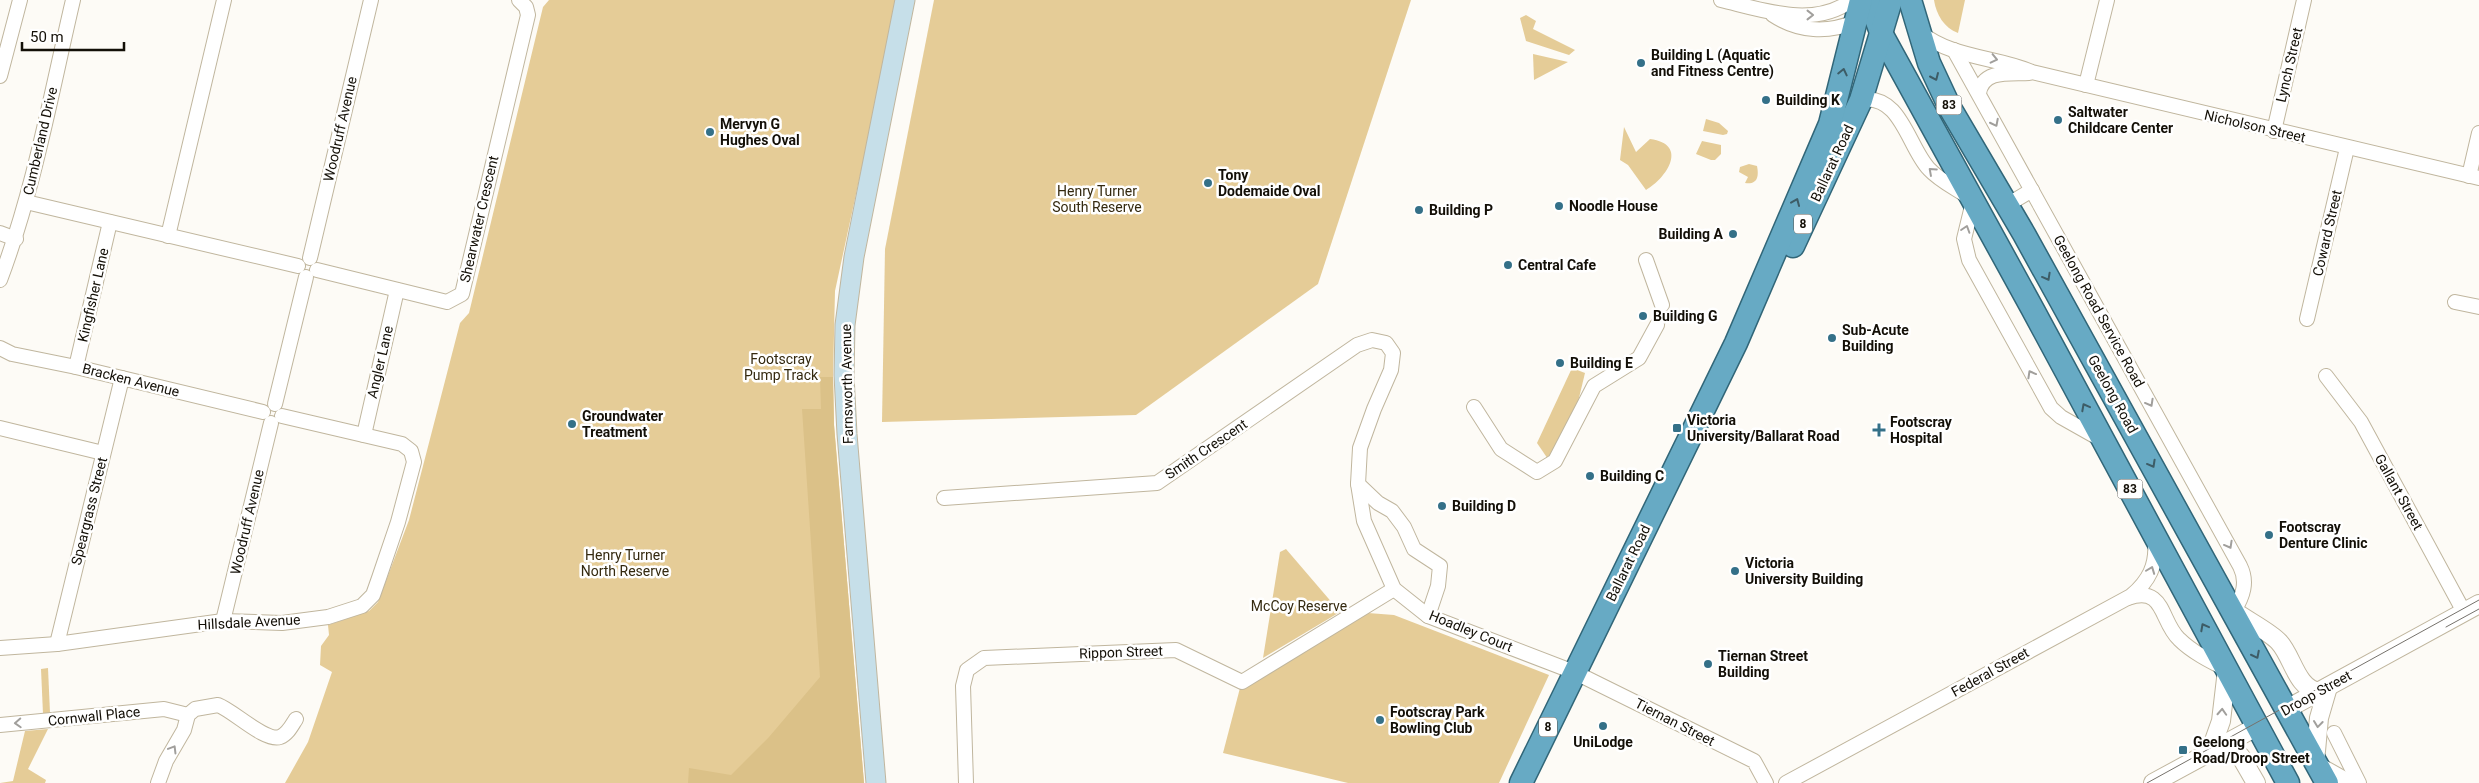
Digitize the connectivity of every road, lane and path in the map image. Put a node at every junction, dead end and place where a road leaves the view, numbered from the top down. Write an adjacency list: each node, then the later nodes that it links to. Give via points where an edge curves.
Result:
1 (20, 0): 18 (street)
2 (73, 0): 28 (street, Cumberland Drive)
3 (224, 0): 32 (street)
4 (371, 0): 35 (street, Woodruff Avenue)
5 (519, 0): 37 (street, Shearwater Crescent, via 526,6 528,14 462,294 447,302)
6 (906, 0): 76 (main road, Farnsworth Avenue, via 854,257 845,325 847,434)
7 (1721, 0): 13 (street)
8 (1852, 0): 13 (street, one-way to 8, via 1819,15 1835,11)
9 (1910, 0): 14 (highway, Geelong Road / 83)
10 (2107, 0): 19 (street)
11 (2304, 0): 22 (street, Lynch Street)
12 (1873, 6): 13 (street, via 1833,29 1809,29 1787,23); 15 (highway, 83); 43 (highway, Ballarat Road / 8, one-way to 12, via 1830,124)
13 (1764, 10)
14 (1919, 31): 16 (street, via 1935,44); 29 (highway, Geelong Road / 83, one-way to 29, via 1932,71 1950,108)
15 (1882, 35): 21 (highway, Ballarat Road / 8); 27 (highway, 83)
16 (1954, 50): 17 (street, Nicholson Street, one-way to 17, via 2010,63); 20 (street, Geelong Road Service Road)
17 (2032, 72): 19 (street, Nicholson Street); 20 (street, Nicholson Street, via 1991,76 1983,82)
18 (0, 76)
19 (2086, 85): 22 (street, Nicholson Street)
20 (1979, 93): 26 (street, Geelong Road Service Road, one-way to 26)
21 (1861, 100): 27 (street, one-way to 21, via 1930,171 1890,108 1879,101); 43 (highway, Ballarat Road / 8, via 1770,296)
22 (2274, 131): 24 (street, Nicholson Street)
23 (2479, 133): 25 (street)
24 (2347, 148): 25 (street, Nicholson Street); 41 (street, Coward Street)
25 (2474, 177)
26 (2032, 190): 29 (street); 62 (street, Geelong Road Service Road, one-way to 62, via 2240,566 2244,584)
27 (1973, 200): 53 (highway, 83, one-way to 27); 53 (street, one-way to 27, via 2051,408 1969,260 1964,236)
28 (26, 202): 30 (street, Shearwater Crescent); 33 (street, Cumberland Drive)
29 (2007, 205): 62 (highway, Geelong Road / 83, one-way to 62)
30 (110, 222): 32 (street, Shearwater Crescent); 46 (street, Kingfisher Lane)
31 (0, 233): 33 (street)
32 (168, 236): 35 (street, Shearwater Crescent)
33 (16, 239): 36 (street, Cumberland Drive)
34 (1646, 260): 39 (street)
35 (308, 268): 37 (street, Shearwater Crescent); 50 (street, Woodruff Avenue)
36 (0, 280)
37 (397, 290): 52 (street, Angler Lane)
38 (2455, 302): 40 (street)
39 (1662, 305)
40 (2479, 306)
41 (2307, 319)
42 (1657, 325): 49 (street, via 1639,358 1594,386 1556,461 1537,472 1501,448)
43 (1736, 343): 68 (highway, Ballarat Road / 8)
44 (1357, 345): 56 (street, Hoadley Court, via 1372,340 1386,343 1393,353 1391,370 1360,448); 57 (street, Smith Crescent, via 1156,483)
45 (0, 348): 46 (street, Bracken Avenue, via 12,354)
46 (76, 367): 48 (street, Bracken Avenue)
47 (2326, 376): 61 (street, Gallant Street, via 2361,422)
48 (122, 378): 50 (street, Bracken Avenue); 55 (street, Speargrass Street)
49 (1474, 407)
50 (273, 414): 52 (street, Bracken Avenue); 64 (street, Woodruff Avenue)
51 (0, 428): 55 (street)
52 (364, 435): 54 (street, Bracken Avenue, via 402,444)
53 (2103, 440): 58 (highway, 83)
54 (411, 451): 64 (street, Hillsdale Avenue, via 414,462 398,522 373,595 362,606 328,617 282,623)
55 (103, 453): 65 (street, Speargrass Street)
56 (1358, 484): 59 (street, Hoadley Court, via 1364,521); 63 (street, via 1392,511 1414,549 1440,566 1438,586)
57 (944, 498)
58 (2153, 534): 60 (street, Federal Street, one-way to 58, via 2143,585 2151,573 2155,556); 67 (highway, 83, one-way to 58)
59 (1394, 590): 63 (street, Hoadley Court); 83 (street, Rippon Street, via 1242,682 1176,650 984,658 967,670 963,686)
60 (2127, 598): 67 (street, via 2144,595 2153,598 2180,640); 86 (street, Federal Street)
61 (2472, 608): 69 (street, Droop Street)
62 (2234, 612): 69 (street, via 2278,640 2310,690); 70 (highway, Geelong Road / 83, one-way to 70)
63 (1428, 616): 68 (street, Hoadley Court)
64 (223, 621): 65 (street, Hillsdale Avenue)
65 (57, 644): 66 (street, Hillsdale Avenue)
66 (0, 648)
67 (2227, 670): 74 (highway, 83); 78 (street, one-way to 67, via 2221,720)
68 (1574, 672): 84 (highway, Ballarat Road / 8); 85 (street, Tiernan Street, via 1754,761)
69 (2324, 690): 70 (street, Droop Street); 79 (street, one-way to 79)
70 (2285, 710): 74 (highway, Droop Street); 79 (highway, Geelong Road / 83)
71 (188, 716): 72 (street, via 195,709 218,705 262,733 275,737 284,735); 73 (street, Cornwall Place, one-way to 73, via 164,709); 80 (street, one-way to 71)
72 (296, 719)
73 (0, 724)
74 (2258, 726): 77 (street, Droop Street); 89 (highway, 83)
75 (2334, 734): 92 (street)
76 (873, 742): 81 (main road, Farnsworth Avenue); 82 (main road, Farnsworth Avenue)
77 (2228, 742): 78 (street, Droop Street); 88 (street)
78 (2210, 752): 87 (street, Droop Street)
79 (2315, 762): 90 (highway, Geelong Road / 83); 91 (street)
80 (158, 783)
81 (876, 783)
82 (881, 783)
83 (966, 783)
84 (1521, 783)
85 (1766, 783)
86 (1786, 783)
87 (2153, 783)
88 (2256, 783)
89 (2288, 783)
90 (2327, 783)
91 (2352, 783)
92 (2359, 783)

